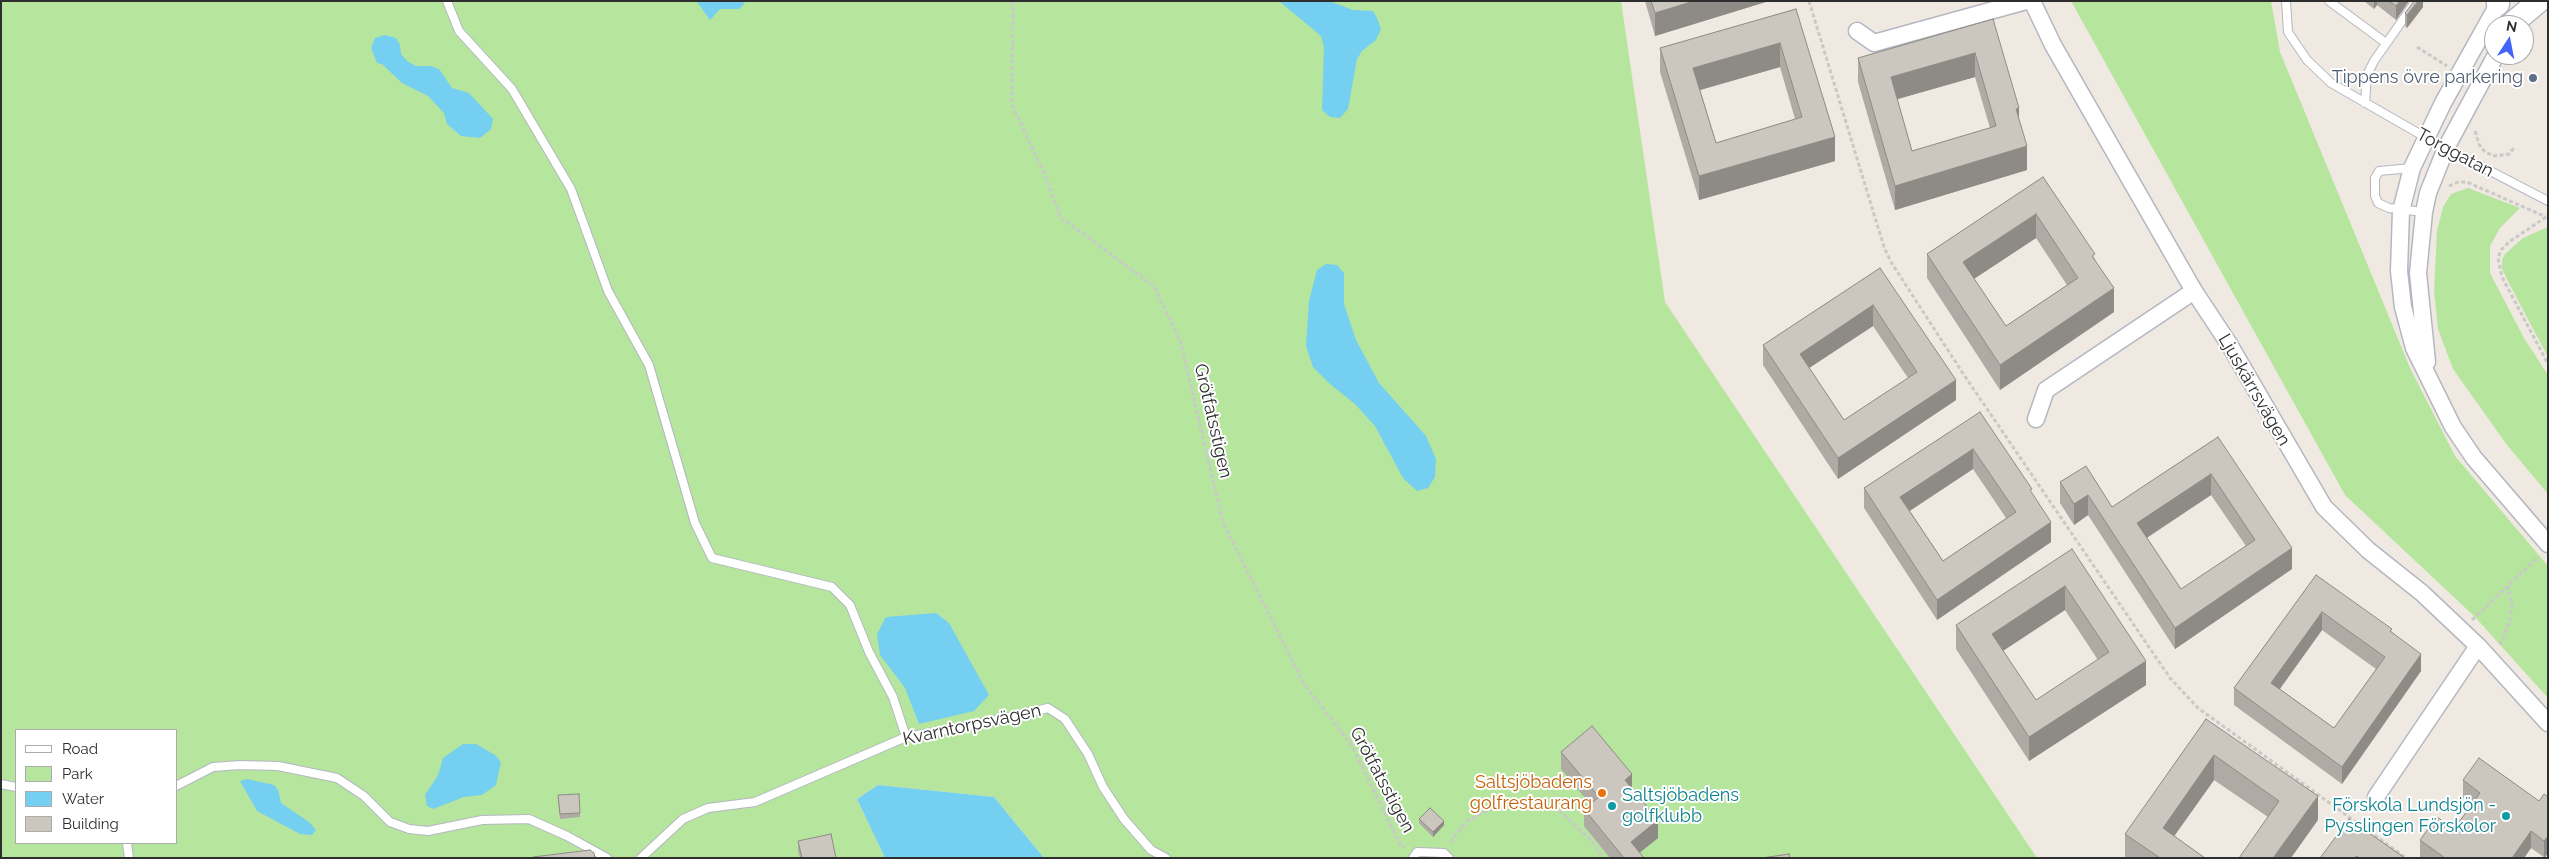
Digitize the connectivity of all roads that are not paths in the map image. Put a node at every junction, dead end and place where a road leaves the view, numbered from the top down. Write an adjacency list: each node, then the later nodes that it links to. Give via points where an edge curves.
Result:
1 (447, 1): 28 (lane, via 459,30 512,89 571,189 608,290 649,365 695,523 712,558 832,587 850,605 869,652 893,697)
2 (2026, 1): 12 (street, via 1874,43)
3 (2032, 1): 22 (street, Ljuskärrsvägen, via 2053,45)
4 (2286, 1): 15 (lane, Torggatan, via 2288,32 2307,60 2330,84)
5 (2329, 1): 13 (lane)
6 (2416, 1): 13 (lane)
7 (2526, 1): 10 (street)
8 (2539, 1): 11 (main road)
9 (2498, 2): 16 (street)
10 (2519, 15)
11 (2524, 15)
12 (1857, 31)
13 (2386, 43): 15 (lane, via 2367,75)
14 (2491, 65): 17 (street)
15 (2365, 103): 16 (lane, Torggatan)
16 (2425, 137): 17 (lane, Torggatan); 18 (street)
17 (2446, 148): 19 (lane, Torggatan); 21 (street)
18 (2412, 168): 20 (street); 20 (lane, via 2379,171 2375,178 2373,186 2378,203)
19 (2548, 200)
20 (2401, 211): 21 (lane); 23 (street, via 2399,271 2403,307 2414,348)
21 (2424, 212): 23 (street, via 2418,273)
22 (2194, 290): 24 (street, via 2046,390); 26 (street, Ljuskärrsvägen, via 2324,507 2368,550 2422,593)
23 (2431, 386): 25 (street, via 2474,458)
24 (2036, 419)
25 (2544, 549)
26 (2484, 651): 27 (street, Ljuskärrsvägen); 32 (street)
27 (2548, 723)
28 (906, 737): 38 (lane, Kvarntorpsvägen, via 755,802 700,811 683,819); 39 (lane, Kvarntorpsvägen, via 1048,708 1065,719 1124,819 1151,850)
29 (1, 784): 31 (lane)
30 (178, 785): 37 (lane, via 213,767 240,764 278,766 337,778 364,796 390,822 409,830 428,830 482,820 529,820)
31 (15, 787)
32 (2376, 797)
33 (127, 844): 36 (lane)
34 (1415, 855): 35 (lane)
35 (1446, 856)
36 (130, 858)
37 (607, 858)
38 (642, 858)
39 (1166, 858)

